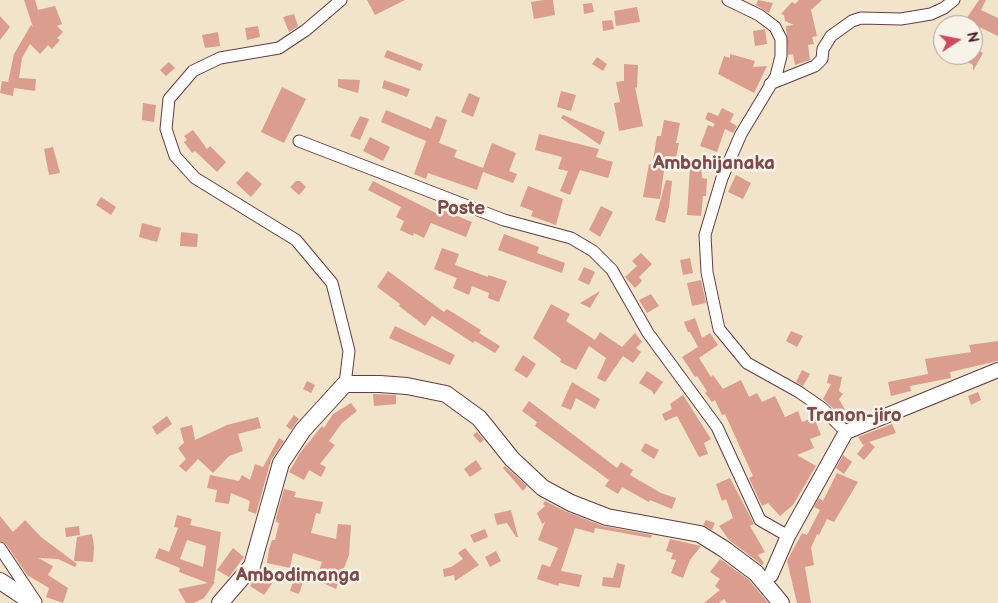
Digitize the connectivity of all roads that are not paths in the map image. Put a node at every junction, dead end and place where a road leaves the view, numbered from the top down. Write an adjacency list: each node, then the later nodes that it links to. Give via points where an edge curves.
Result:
1 (341, 0): 7 (street, via 279,48 220,58 193,71 169,99 166,129 175,156 194,178 296,240 332,283 349,350)
2 (728, 0): 4 (street, via 760,15 775,27 781,39 781,56 776,76)
3 (954, 0): 4 (street, via 931,14 852,21 831,36 823,49 822,59 815,66)
4 (770, 84): 8 (street, via 737,143 722,178 705,235 707,272 719,329 747,363 822,408)
5 (299, 141): 9 (street, via 504,220 571,238 593,251 612,270 648,333 717,428 760,520)
6 (998, 370): 8 (street)
7 (345, 384): 11 (main road, via 407,386 446,394 479,418 512,459 543,488 570,503 607,517 700,534); 15 (main road, via 303,430 281,463 252,566)
8 (846, 432): 9 (street)
9 (788, 536): 11 (street)
10 (0, 548): 14 (street)
11 (763, 574): 16 (main road); 17 (main road)
12 (0, 581): 13 (main road)
13 (33, 603)
14 (37, 603)
15 (220, 603)
16 (781, 603)
17 (788, 603)

